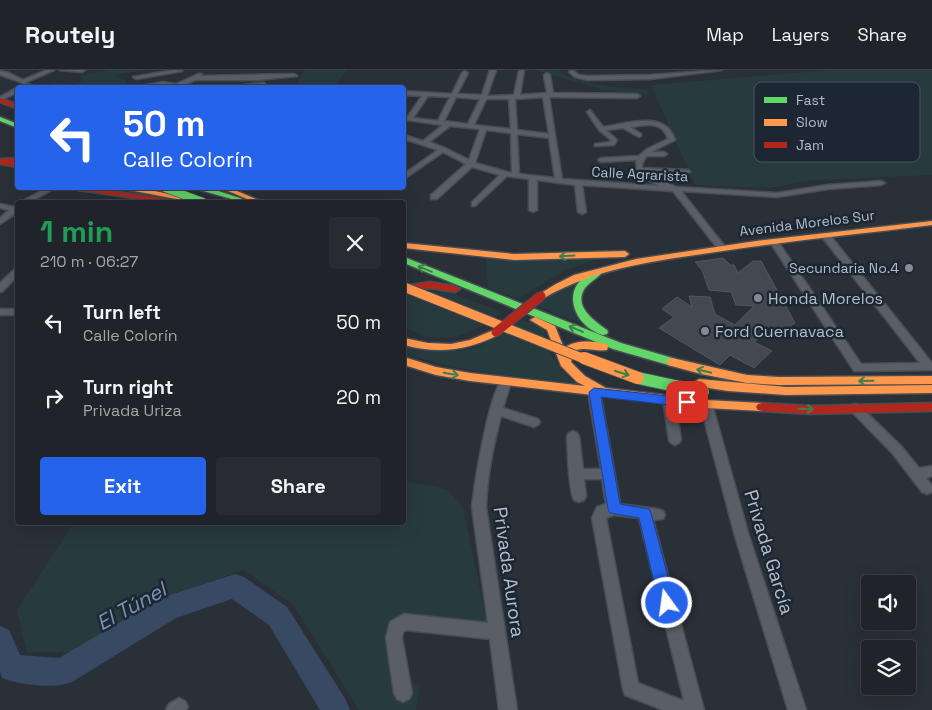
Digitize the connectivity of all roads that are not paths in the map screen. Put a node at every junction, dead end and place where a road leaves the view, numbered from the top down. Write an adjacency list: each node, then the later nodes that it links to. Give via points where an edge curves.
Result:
1 (50, 70): 19 (street)
2 (63, 70): 3 (street)
3 (82, 70)
4 (162, 70): 8 (street, via 136,76)
5 (209, 70): 15 (street)
6 (493, 70): 32 (street)
7 (719, 70): 10 (street, via 650,77 587,78)
8 (179, 71)
9 (522, 71): 30 (street)
10 (572, 72)
11 (0, 73): 18 (street, via 7,74)
12 (465, 73): 28 (street)
13 (547, 75): 29 (street)
14 (294, 76): 16 (street)
15 (195, 78): 16 (street); 22 (street)
16 (257, 78): 23 (street)
17 (273, 84): 24 (street)
18 (20, 85)
19 (23, 85)
20 (150, 85): 21 (street)
21 (169, 85)
22 (183, 85)
23 (246, 85)
24 (263, 85)
25 (15, 90): 33 (street)
26 (406, 93): 27 (street)
27 (426, 94): 28 (street); 41 (street, via 409,120)
28 (455, 95): 32 (street); 41 (street)
29 (548, 95): 30 (street); 31 (street); 50 (street)
30 (514, 96): 32 (street); 48 (street)
31 (637, 96)
32 (484, 97): 44 (street)
33 (0, 100): 34 (main road)
34 (15, 106)
35 (0, 107): 37 (main road)
36 (590, 112): 47 (street)
37 (15, 113)
38 (0, 114): 40 (main road)
39 (0, 119): 43 (main road)
40 (15, 121)
41 (440, 123): 42 (street)
42 (448, 124): 44 (street); 52 (street)
43 (15, 125)
44 (470, 126): 46 (street)
45 (624, 126): 47 (street); 49 (street); 56 (street, via 636,121 659,123 670,134 672,140 646,151)
46 (484, 128): 48 (street); 61 (street)
47 (600, 129): 53 (street, via 614,142)
48 (516, 132): 50 (street); 66 (street)
49 (639, 135)
50 (552, 136): 68 (street)
51 (406, 138): 52 (street, Calle Agrarista)
52 (424, 143): 54 (street, Calle Agrarista)
53 (597, 145)
54 (443, 149): 61 (street, Calle Agrarista); 65 (street)
55 (664, 154): 56 (street)
56 (642, 156): 58 (street); 62 (street)
57 (15, 160): 59 (main road)
58 (601, 160)
59 (0, 162): 60 (main road)
60 (15, 164)
61 (471, 164): 64 (street, Calle Agrarista); 80 (street)
62 (639, 170): 63 (street); 71 (street, via 655,182)
63 (686, 172)
64 (505, 174): 66 (street, Calle Agrarista); 89 (street)
65 (406, 176)
66 (516, 176): 67 (street, Calle Agrarista)
67 (533, 178): 68 (street, Calle Agrarista); 93 (street)
68 (559, 181): 69 (street, Calle Agrarista)
69 (578, 183): 71 (street, Calle Agrarista); 94 (street)
70 (881, 183): 71 (street, Calle Agrarista, via 777,195)
71 (675, 189): 100 (street)
72 (47, 190): 81 (street)
73 (95, 190): 82 (main road)
74 (139, 190): 83 (main road)
75 (159, 190): 84 (main road)
76 (170, 190): 85 (main road, bridge)
77 (190, 190): 86 (main road)
78 (209, 190): 87 (main road)
79 (230, 190): 88 (main road)
80 (434, 197)
81 (30, 200)
82 (163, 200)
83 (190, 200)
84 (193, 200)
85 (195, 200)
86 (216, 200)
87 (242, 200)
88 (254, 200)
89 (475, 204)
90 (0, 206): 91 (street)
91 (15, 209)
92 (15, 210): 95 (street)
93 (533, 210)
94 (582, 212)
95 (0, 222)
96 (932, 223): 97 (main road, Avenida Morelos Sur)
97 (826, 236): 98 (main road, Avenida Morelos Sur); 98 (street, via 929,367 858,368)
98 (774, 242): 100 (main road, Avenida Morelos Sur)
99 (406, 245): 102 (main road, one-way to 99, via 514,257)
100 (722, 248): 101 (main road, Avenida Morelos Sur)
101 (685, 253): 102 (main road); 103 (main road)
102 (638, 254): 110 (main road, via 592,263 558,278)
103 (655, 258): 110 (main road, via 588,270); 116 (main road, via 616,267 589,278 579,286 576,299 578,310 592,326)
104 (406, 261): 116 (main road, one-way to 104, via 617,346)
105 (15, 272): 108 (street)
106 (406, 277): 124 (main road, via 585,350 649,372)
107 (406, 288): 118 (main road, via 420,285 454,289 545,324 554,335)
108 (0, 289)
109 (406, 289): 124 (main road, one-way to 124, bridge, via 580,358 642,379 732,397)
110 (538, 295): 113 (main road)
111 (0, 312): 112 (street)
112 (15, 312)
113 (492, 331): 114 (main road, via 442,343); 115 (main road, via 475,344 451,349)
114 (406, 334)
115 (406, 342)
116 (647, 355): 119 (main road)
117 (406, 362): 121 (main road, one-way to 121, via 436,372)
118 (565, 363): 119 (main road, via 569,349 584,343); 125 (main road, via 581,379)
119 (672, 363): 120 (main road, one-way to 119, via 771,381)
120 (932, 380)
121 (505, 382): 123 (main road); 131 (street, Privada Aurora)
122 (932, 389): 124 (main road)
123 (594, 392): 125 (main road); 137 (street)
124 (765, 394): 126 (main road, via 818,400)
125 (618, 395): 127 (main road)
126 (932, 398)
127 (668, 400): 128 (main road); 134 (street)
128 (706, 404): 130 (main road, one-way to 130, via 811,410); 147 (street, Privada García, via 742,536)
129 (932, 407): 130 (main road)
130 (855, 408): 138 (street)
131 (496, 410): 132 (street); 142 (street, Privada Aurora, via 479,492 479,507)
132 (534, 422)
133 (573, 436): 136 (street)
134 (675, 440)
135 (932, 471): 138 (street)
136 (576, 474): 137 (street); 140 (street)
137 (607, 474): 141 (street)
138 (917, 474): 139 (street)
139 (927, 488)
140 (579, 496)
141 (608, 510): 145 (street, via 599,518 631,689); 146 (street, via 651,514)
142 (497, 632): 143 (street, via 404,622 396,628 394,638); 144 (street, Privada Aurora)
143 (403, 693)
144 (508, 710)
145 (686, 710)
146 (694, 710)
147 (797, 710)

